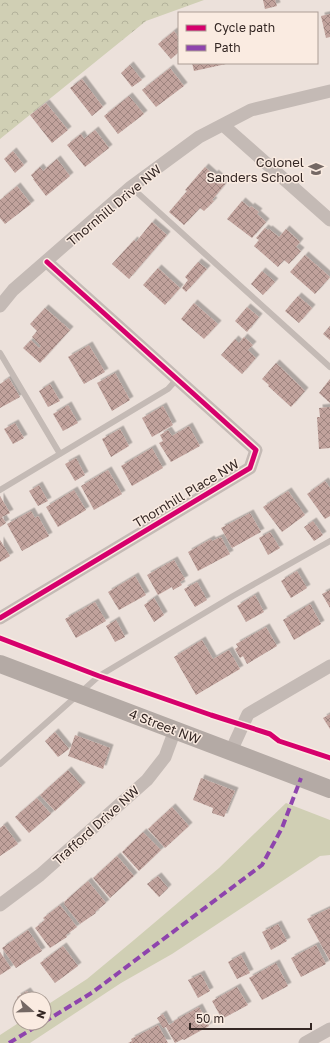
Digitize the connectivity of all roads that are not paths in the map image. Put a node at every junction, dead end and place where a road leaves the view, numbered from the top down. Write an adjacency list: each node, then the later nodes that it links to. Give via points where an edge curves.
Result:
1 (330, 91): 2 (street, Thornhill Drive NW, via 251,110)
2 (223, 125): 3 (street, Thornhill Drive NW, via 198,137); 4 (street)
3 (131, 187): 5 (street, Thornhill Drive NW); 8 (lane)
4 (330, 220)
5 (46, 262): 6 (street, Thornhill Drive NW); 9 (street, Thornhill Place NW)
6 (0, 306)
7 (0, 353): 10 (lane)
8 (330, 367)
9 (177, 379): 10 (lane, via 168,389); 13 (street, Thornhill Place NW, via 256,450 250,468)
10 (60, 454): 11 (lane)
11 (0, 490)
12 (330, 541): 16 (lane, via 99,676)
13 (0, 618)
14 (0, 664): 16 (main road, 4 Street NW)
15 (330, 666): 18 (street, via 248,714)
16 (79, 693): 17 (main road, 4 Street NW); 19 (lane)
17 (176, 730): 18 (main road, 4 Street NW); 21 (street, Trafford Drive NW, via 165,757 147,780 40,875)
18 (231, 751): 20 (main road, 4 Street NW)
19 (0, 764)
20 (330, 789)
21 (0, 905)
22 (330, 1029): 23 (street)
23 (305, 1043)

